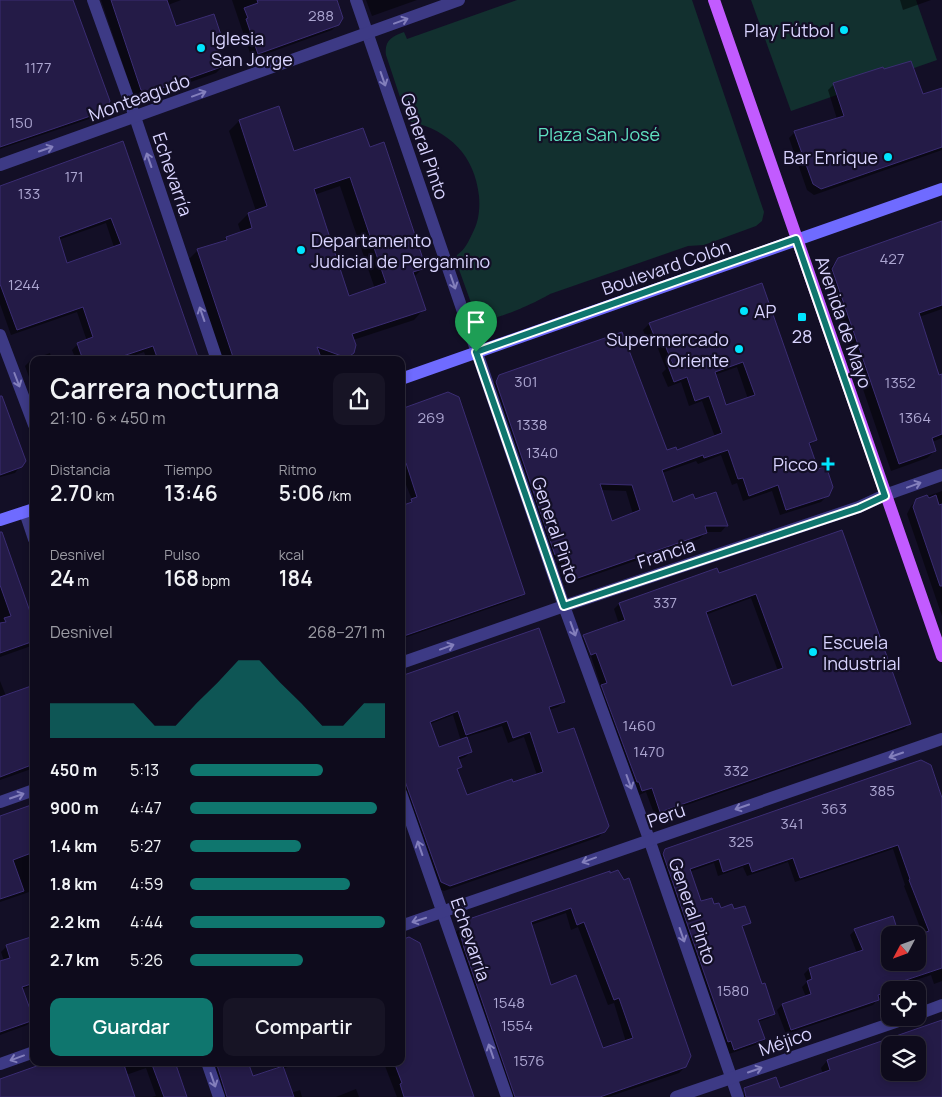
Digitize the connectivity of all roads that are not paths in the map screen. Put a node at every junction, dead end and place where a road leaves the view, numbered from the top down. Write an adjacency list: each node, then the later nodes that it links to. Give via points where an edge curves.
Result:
1 (93, 0): 6 (street, Echevarría)
2 (356, 0): 5 (street, General Pinto)
3 (459, 0): 5 (street, Monteagudo, one-way to 3)
4 (714, 0): 9 (main road, Avenida de Mayo)
5 (368, 33): 6 (street, Monteagudo, one-way to 5); 11 (street, General Pinto, one-way to 11)
6 (135, 118): 7 (street, Monteagudo, one-way to 6); 12 (street, Echevarría, one-way to 6)
7 (0, 165)
8 (942, 189): 9 (main road, Boulevard Colón)
9 (796, 239): 11 (main road, Boulevard Colón); 16 (main road, Avenida de Mayo)
10 (0, 335): 14 (street, one-way to 14)
11 (476, 352): 13 (main road, Boulevard Colón); 19 (street, General Pinto)
12 (216, 356)
13 (405, 378)
14 (30, 414)
15 (942, 475): 16 (street, Francia, one-way to 15)
16 (885, 496): 19 (street, Francia, via 859,508); 20 (main road, Avenida de Mayo)
17 (29, 510): 18 (main road)
18 (0, 520)
19 (564, 606): 21 (street, Francia, one-way to 19); 26 (street, General Pinto, one-way to 26)
20 (942, 656)
21 (405, 662)
22 (942, 739): 26 (street, Perú, one-way to 26)
23 (30, 791): 24 (street, one-way to 23)
24 (0, 802)
25 (405, 804): 27 (street, Echevarría, one-way to 25)
26 (649, 839): 27 (street, Perú, one-way to 27); 35 (street, General Pinto, one-way to 35)
27 (443, 912): 28 (street, Perú, one-way to 28); 37 (street, Echevarría, one-way to 27)
28 (405, 925)
29 (942, 1005): 30 (street)
30 (926, 1011)
31 (884, 1026): 35 (street, Méjico, one-way to 31)
32 (30, 1053): 33 (street, one-way to 33)
33 (0, 1064)
34 (208, 1066): 36 (street, one-way to 36)
35 (732, 1078): 38 (street, Méjico); 39 (street, General Pinto)
36 (219, 1097)
37 (507, 1097)
38 (676, 1097)
39 (738, 1097)

